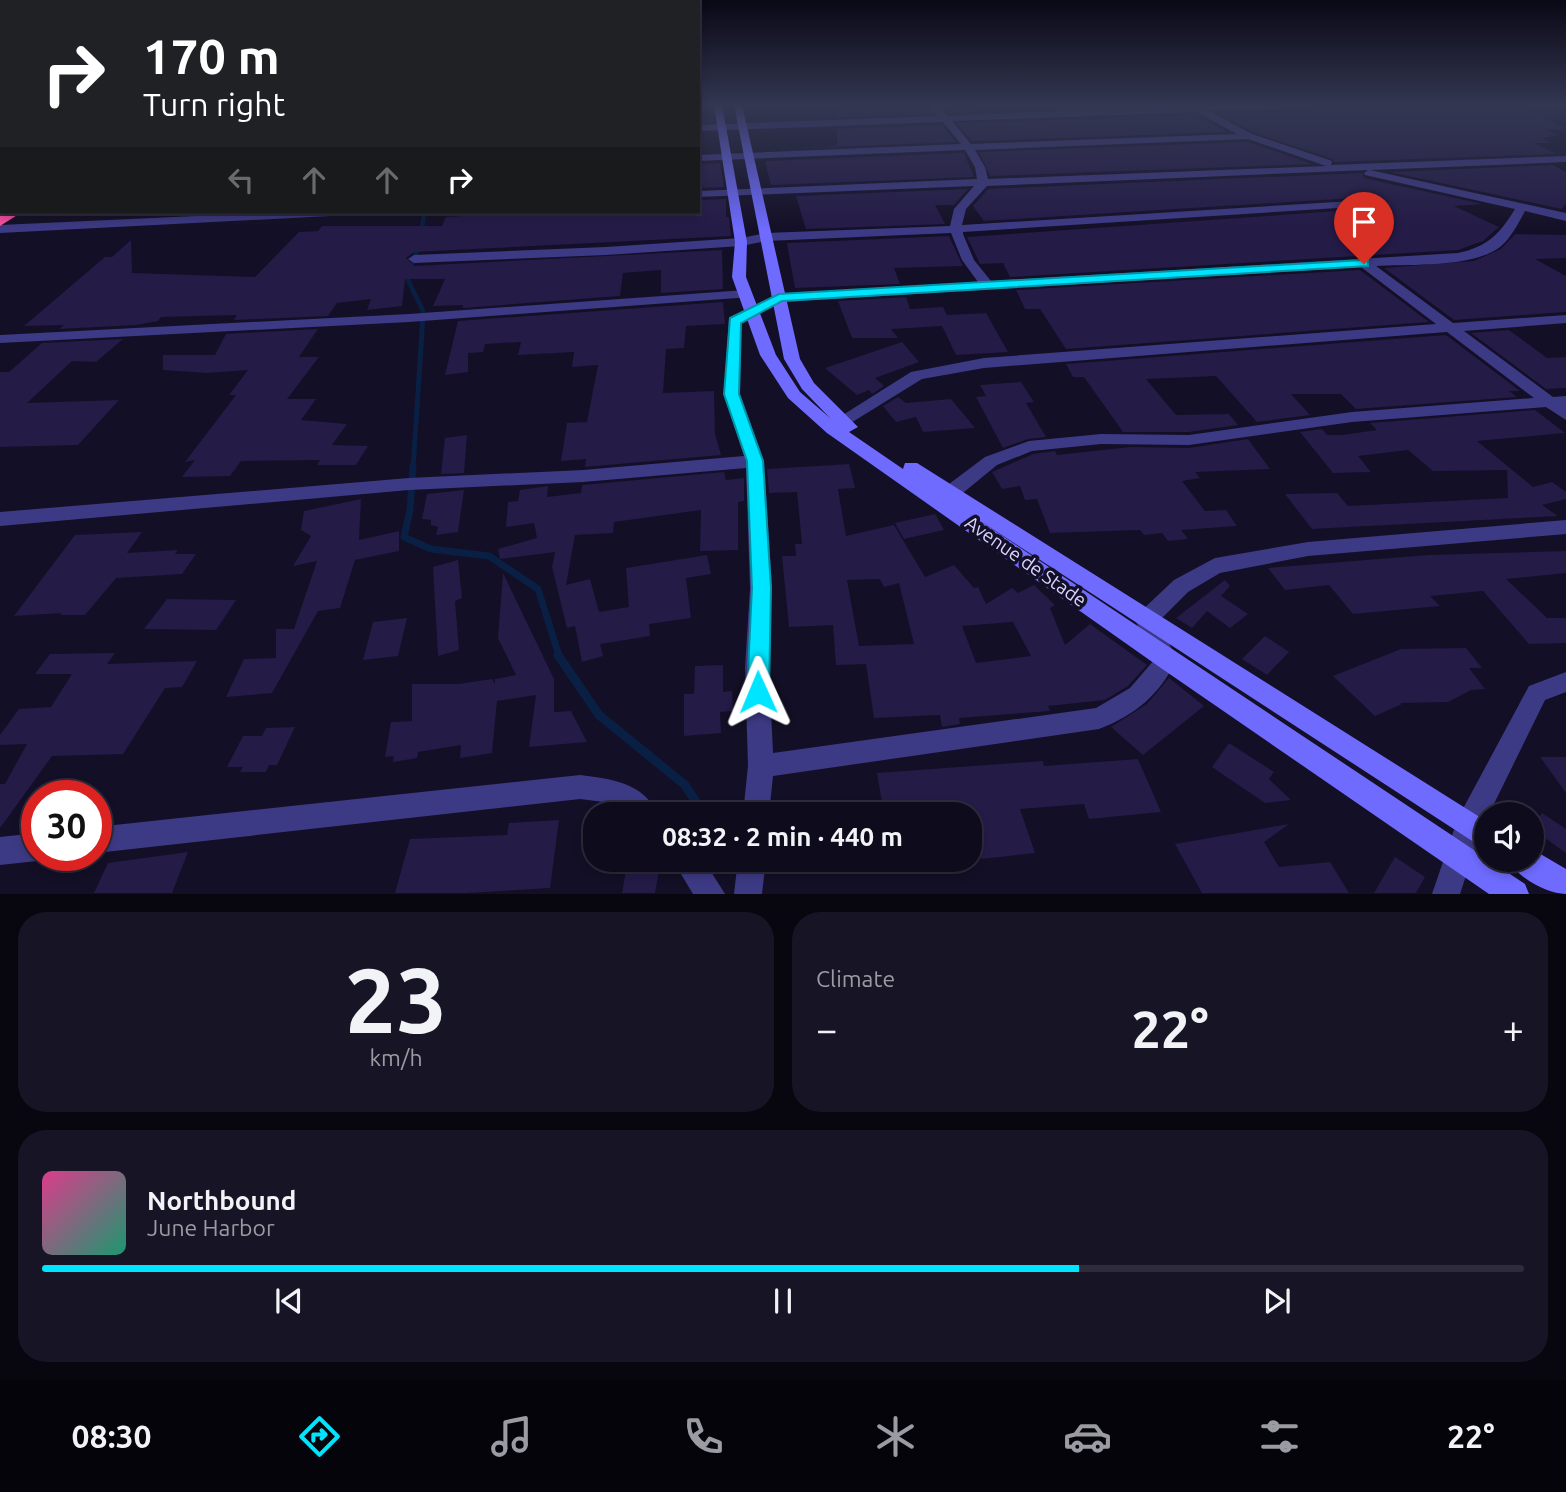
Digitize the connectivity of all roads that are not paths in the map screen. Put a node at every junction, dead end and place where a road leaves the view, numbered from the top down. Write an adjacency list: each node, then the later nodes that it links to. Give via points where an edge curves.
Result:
1 (729, 147): 6 (street, Avenue de Stade)
2 (743, 147): 8 (street)
3 (999, 147): 5 (street)
4 (1282, 147): 10 (street)
5 (969, 148): 8 (street); 11 (street)
6 (727, 156): 7 (street); 8 (street); 12 (street, Avenue de Stade)
7 (700, 158)
8 (749, 158): 13 (street)
9 (1566, 159): 10 (street)
10 (1343, 167): 11 (street); 16 (street)
11 (983, 184): 13 (street); 20 (street, via 955,215)
12 (731, 192): 13 (street); 14 (street); 22 (street, Avenue de Stade)
13 (754, 192): 21 (street)
14 (700, 194)
15 (1353, 204): 20 (street)
16 (1522, 207): 18 (street); 24 (street, via 1503,240 1480,254)
17 (308, 214): 19 (street)
18 (1566, 217)
19 (0, 229)
20 (954, 229): 21 (street); 25 (street, via 970,264)
21 (766, 237): 22 (street); 26 (street)
22 (741, 242): 23 (street); 27 (street, Avenue de Stade, via 739,277)
23 (414, 259)
24 (1364, 264): 25 (street); 29 (street)
25 (989, 287): 26 (street)
26 (779, 298): 27 (street); 33 (street, via 792,359)
27 (749, 303): 30 (street); 33 (street, Avenue de Stade, via 768,355 793,395); 34 (street, via 734,321 732,394)
28 (1566, 319): 29 (street)
29 (1449, 328): 31 (street); 33 (street, via 984,363 917,375)
30 (0, 339)
31 (1557, 401): 32 (street); 35 (street, via 1352,417 1189,440 1101,439 1029,446 991,461)
32 (1566, 415)
33 (838, 426): 35 (street, Avenue de Stade)
34 (755, 461): 36 (street, via 583,476 409,484); 41 (street, via 761,588 757,668)
35 (946, 497): 38 (street); 39 (street, Avenue de Stade)
36 (0, 519)
37 (1566, 527): 38 (street, via 1308,549 1216,566 1181,586)
38 (1146, 620): 39 (street); 45 (street)
39 (1166, 659): 41 (street, via 1158,677 1128,705 1099,718); 50 (street, Avenue de Stade)
40 (1566, 682): 44 (street, via 1537,693)
41 (761, 766): 43 (street)
42 (630, 802): 47 (street, via 618,792 580,787)
43 (757, 802)
44 (1490, 802)
45 (1474, 830)
46 (1474, 835): 50 (street)
47 (112, 838)
48 (21, 849): 49 (street)
49 (0, 851)
50 (1458, 854): 57 (street); 58 (street, Avenue de Stade)
51 (695, 872): 55 (street)
52 (751, 872): 56 (street)
53 (1543, 872): 54 (street)
54 (1566, 886)
55 (711, 894)
56 (748, 894)
57 (1446, 894)
58 (1515, 894)

